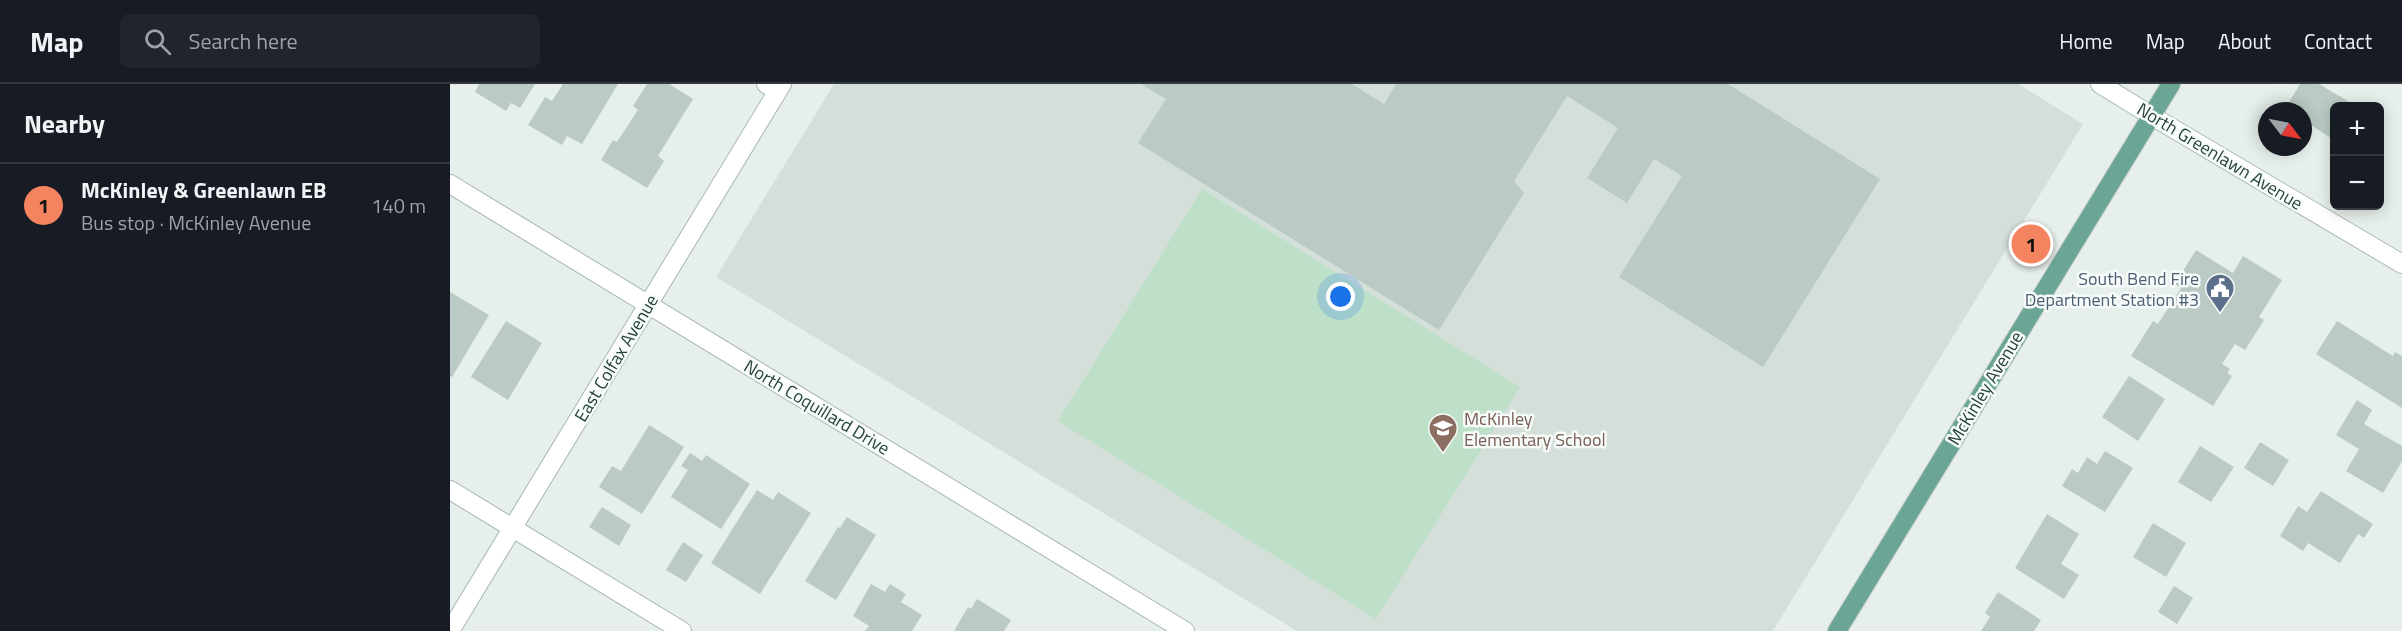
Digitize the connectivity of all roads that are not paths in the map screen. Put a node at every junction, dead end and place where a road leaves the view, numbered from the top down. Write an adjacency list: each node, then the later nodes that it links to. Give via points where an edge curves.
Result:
1 (2100, 84): 4 (street, North Greenlawn Avenue)
2 (2171, 84): 4 (main road, McKinley Avenue)
3 (775, 86): 7 (street, East Colfax Avenue)
4 (2152, 116): 6 (street, North Greenlawn Avenue); 13 (main road, McKinley Avenue)
5 (450, 184): 7 (street, North Coquillard Drive)
6 (2402, 264)
7 (649, 305): 9 (street, East Colfax Avenue); 12 (street, North Coquillard Drive)
8 (450, 490): 9 (street)
9 (513, 527): 10 (street, East Colfax Avenue); 11 (street)
10 (450, 631)
11 (682, 631)
12 (1185, 631)
13 (1838, 631)

